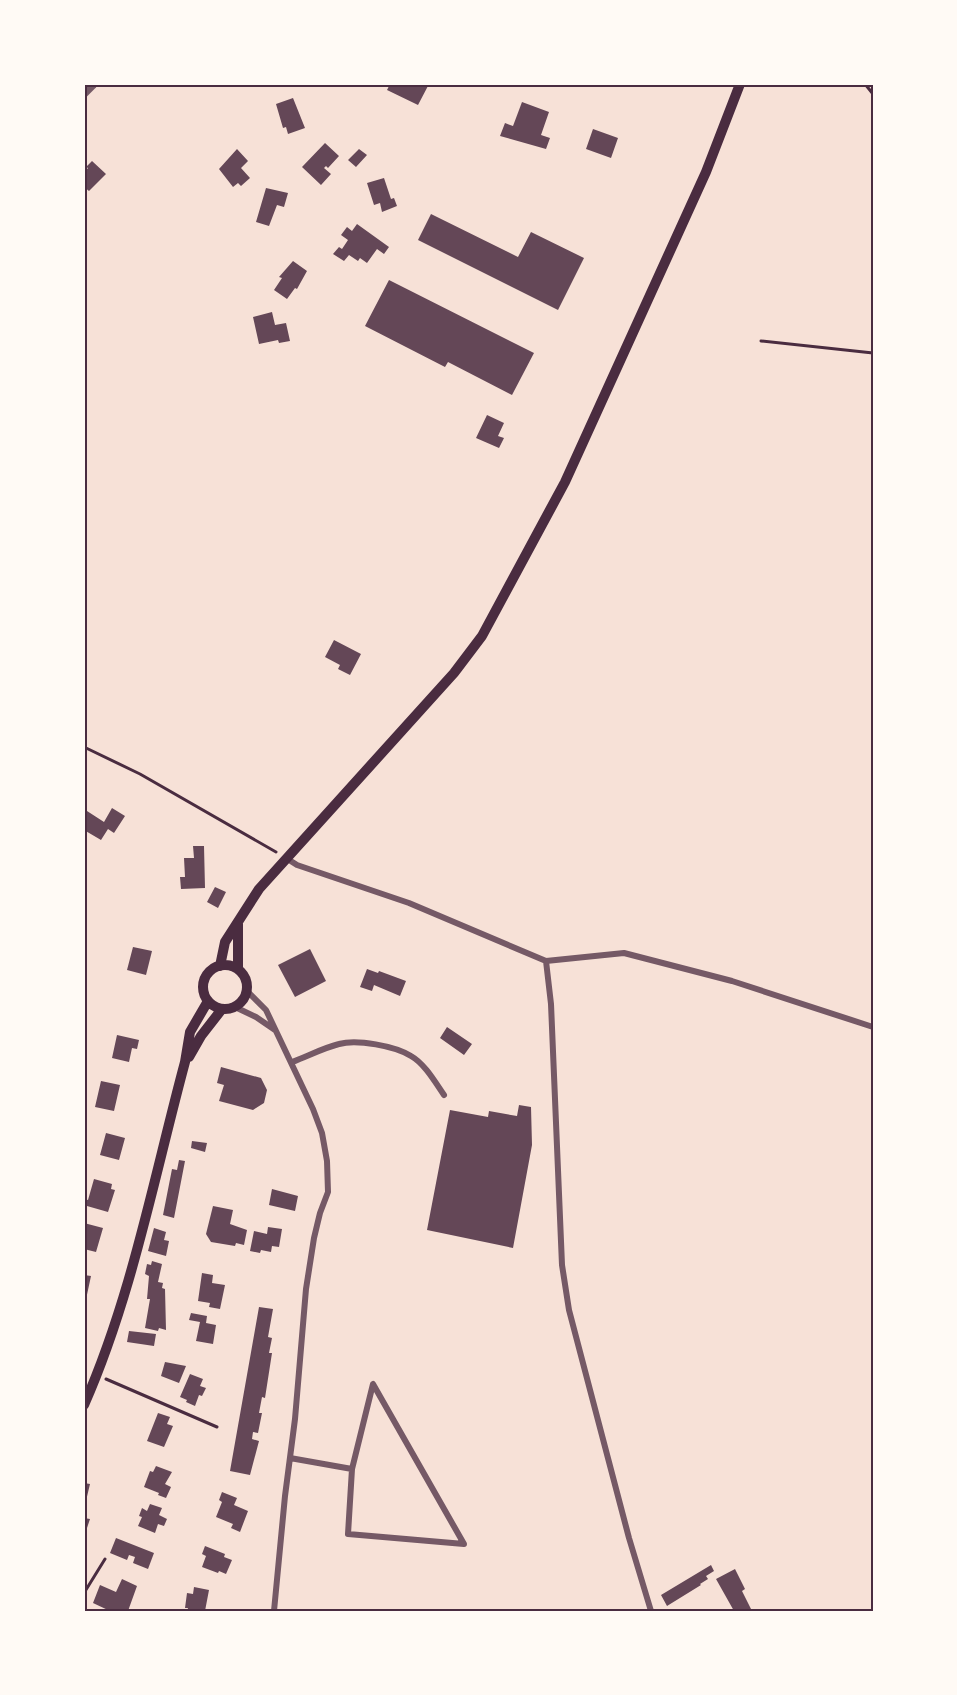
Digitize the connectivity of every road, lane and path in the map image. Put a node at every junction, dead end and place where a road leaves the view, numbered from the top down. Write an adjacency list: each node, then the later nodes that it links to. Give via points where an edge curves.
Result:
1 (93, 84): 4 (street)
2 (740, 84): 9 (main road, via 706,172 607,394 565,482 482,636 446,682)
3 (865, 84): 5 (path)
4 (84, 93)
5 (873, 94)
6 (761, 341): 7 (path)
7 (873, 352)
8 (84, 747): 9 (path, via 140,774)
9 (285, 858): 10 (main road); 11 (street, via 409,903)
10 (238, 921): 12 (main road, via 225,942); 13 (main road)
11 (546, 961): 18 (street, via 624,953 732,981); 31 (street, via 562,1265 569,1310)
12 (220, 966): 13 (main road); 15 (main road, via 206,976 204,993)
13 (238, 969): 14 (main road, via 244,975)
14 (247, 991): 16 (main road); 19 (street, via 266,1010)
15 (208, 1001): 17 (main road); 20 (main road, via 190,1032)
16 (235, 1007): 17 (main road); 19 (street)
17 (222, 1009): 20 (main road)
18 (873, 1027)
19 (275, 1030): 21 (street)
20 (185, 1062): 23 (main road, via 123,1300)
21 (292, 1062): 22 (street, via 339,1044 356,1041 382,1046 411,1056); 26 (street, via 322,1133 328,1192 310,1260)
22 (444, 1095)
23 (97, 1375): 24 (main road); 25 (path)
24 (84, 1405)
25 (217, 1427)
26 (290, 1458): 27 (street); 30 (street)
27 (352, 1468): 27 (street, via 348,1534 464,1544 373,1384)
28 (105, 1559): 29 (path)
29 (84, 1593)
30 (274, 1611)
31 (651, 1611)

